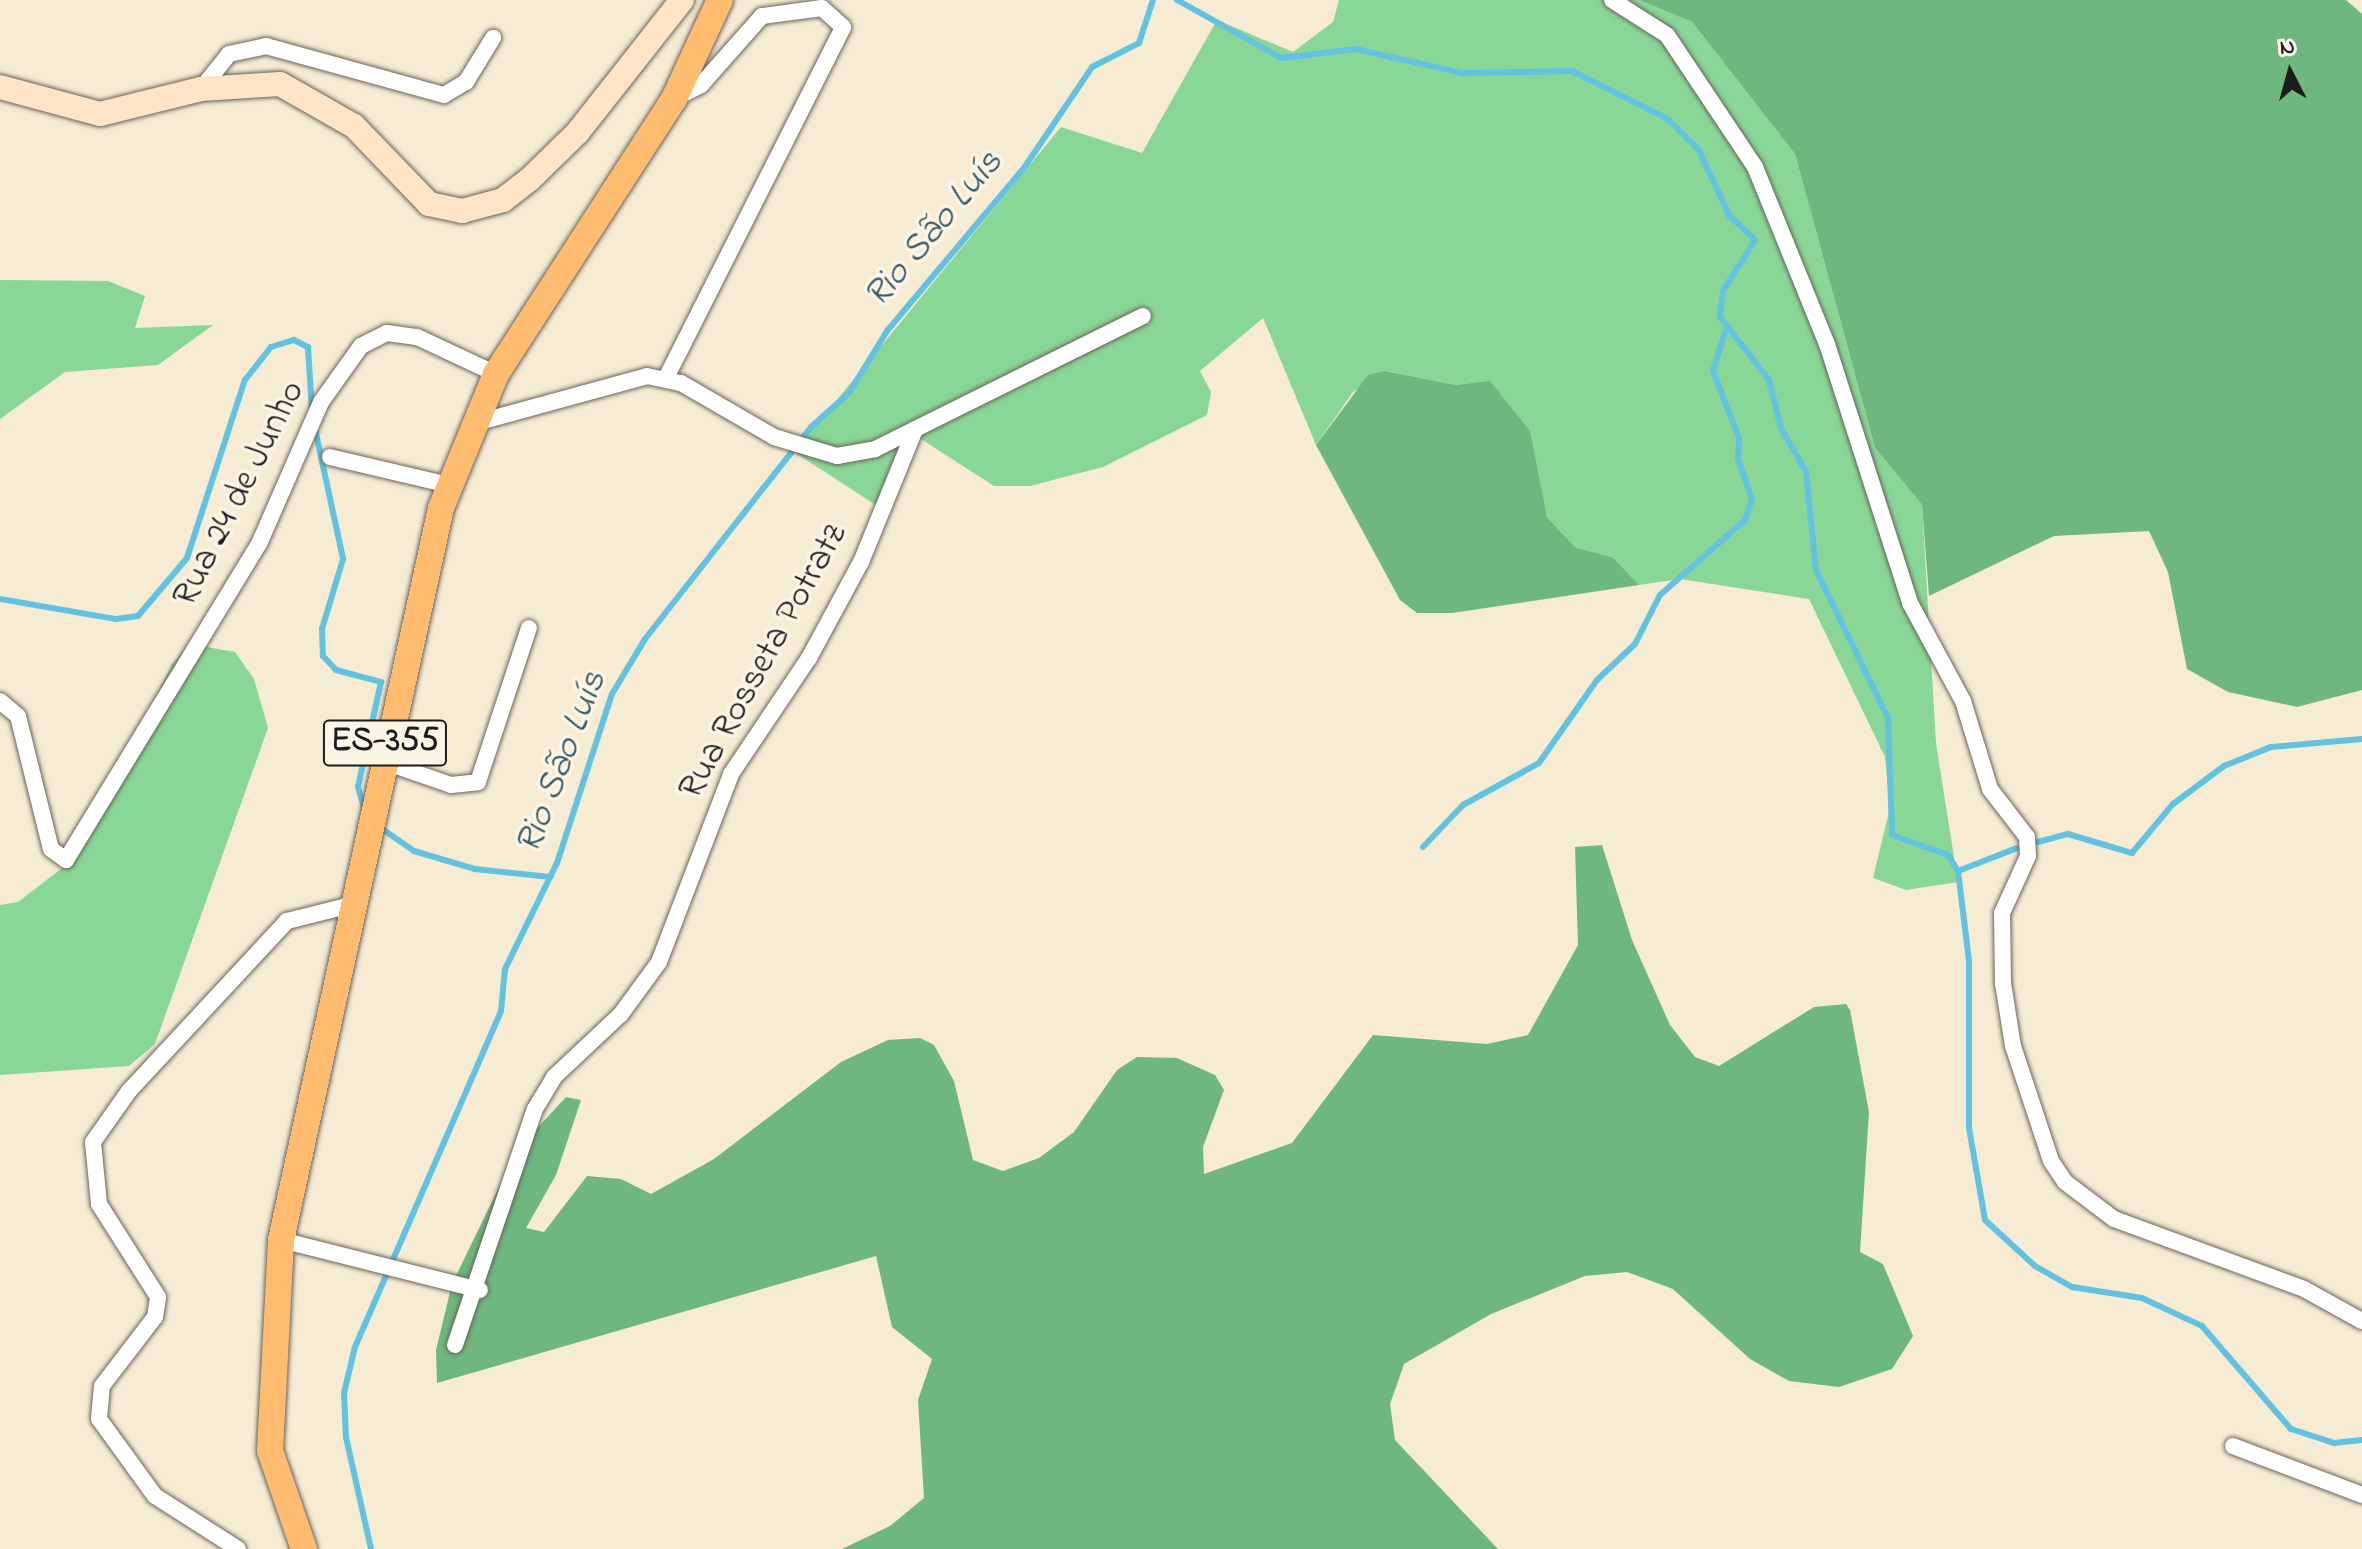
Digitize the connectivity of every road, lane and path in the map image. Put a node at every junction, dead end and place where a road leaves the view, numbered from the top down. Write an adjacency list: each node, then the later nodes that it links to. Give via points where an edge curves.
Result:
1 (682, 0): 6 (street, via 578,132 529,180 482,208 429,204 354,126 315,98 280,84)
2 (720, 0): 7 (main road, ES-355)
3 (1612, 0): 21 (street, via 1667,35 1755,167 1827,344 1910,603 1963,701 1990,789 2027,837 2028,856 2002,913 2003,983 2013,1046 2051,1161 2065,1182 2114,1219 2304,1289)
4 (493, 38): 6 (street, via 466,82 444,95 266,46 229,54)
5 (0, 87): 6 (street, via 100,114)
6 (201, 89)
7 (674, 99): 9 (main road, ES-355); 10 (street, via 701,85 762,16 822,8 843,27)
8 (1143, 316): 12 (street)
9 (496, 374): 11 (main road, ES-355); 16 (street, Rua 24 de Junho, via 417,337 387,333 361,346 321,402 259,544 122,760 81,843 66,860 51,849 18,716)
10 (666, 378): 11 (street, via 623,381); 12 (street, via 774,437 837,456)
11 (470, 424): 14 (main road, ES-355)
12 (915, 430): 20 (street, Rua Rosseta Potratz, via 861,562 809,658 731,774 659,962 621,1014 554,1077 535,1109)
13 (330, 457): 14 (street)
14 (449, 485): 17 (main road, ES-355)
15 (529, 628): 17 (street, via 478,782 451,785)
16 (0, 701)
17 (382, 761): 18 (main road, ES-355)
18 (351, 905): 19 (main road, ES-355); 25 (street, via 287,921 129,1091 93,1142 99,1204 158,1297 155,1317 102,1386 99,1419 155,1496)
19 (281, 1240): 20 (street); 26 (main road, ES-355, via 270,1451)
20 (480, 1290): 22 (street, Rua Rosseta Potratz)
21 (2362, 1321)
22 (455, 1345)
23 (2233, 1446): 24 (street)
24 (2362, 1495)
25 (238, 1549)
26 (304, 1549)

